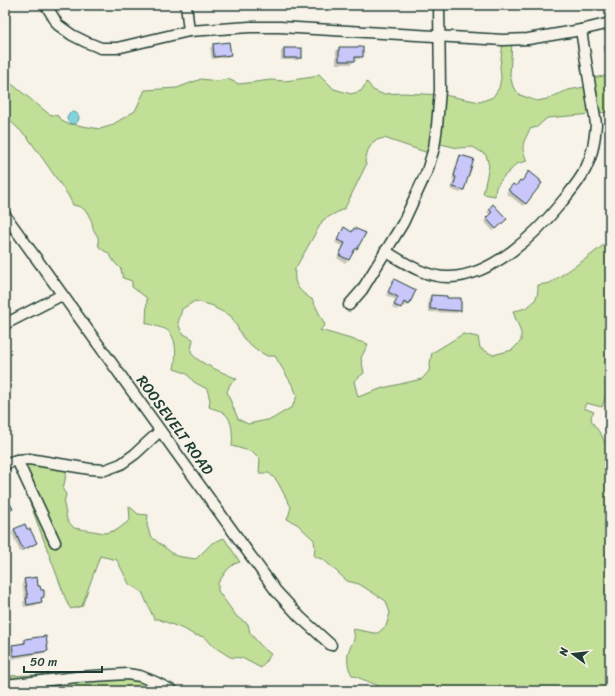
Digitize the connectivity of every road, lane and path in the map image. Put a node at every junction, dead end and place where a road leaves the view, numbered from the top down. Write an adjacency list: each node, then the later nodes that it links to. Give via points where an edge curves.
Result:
1 (46, 5): 6 (street, via 58,25 72,35 101,48 117,48)
2 (186, 5): 6 (street)
3 (439, 5): 7 (street)
4 (610, 23): 5 (street)
5 (581, 30): 7 (street, via 528,39); 9 (street, via 596,124 593,153 576,186 547,220 525,241 491,265 457,277 425,273)
6 (190, 31): 7 (street, via 280,27)
7 (440, 37): 9 (street, via 440,90 434,148 414,201)
8 (5, 215): 10 (street, ROOSEVELT ROAD)
9 (385, 251): 11 (street, via 362,290)
10 (62, 295): 12 (street); 13 (street, ROOSEVELT ROAD)
11 (349, 305)
12 (5, 324)
13 (160, 430): 14 (street, via 122,464 105,470 29,459); 17 (street, ROOSEVELT ROAD, via 276,591)
14 (17, 460): 15 (street); 16 (street)
15 (5, 464)
16 (55, 542)
17 (331, 645)
18 (5, 685): 19 (street, via 127,674 140,676)
19 (173, 691)

